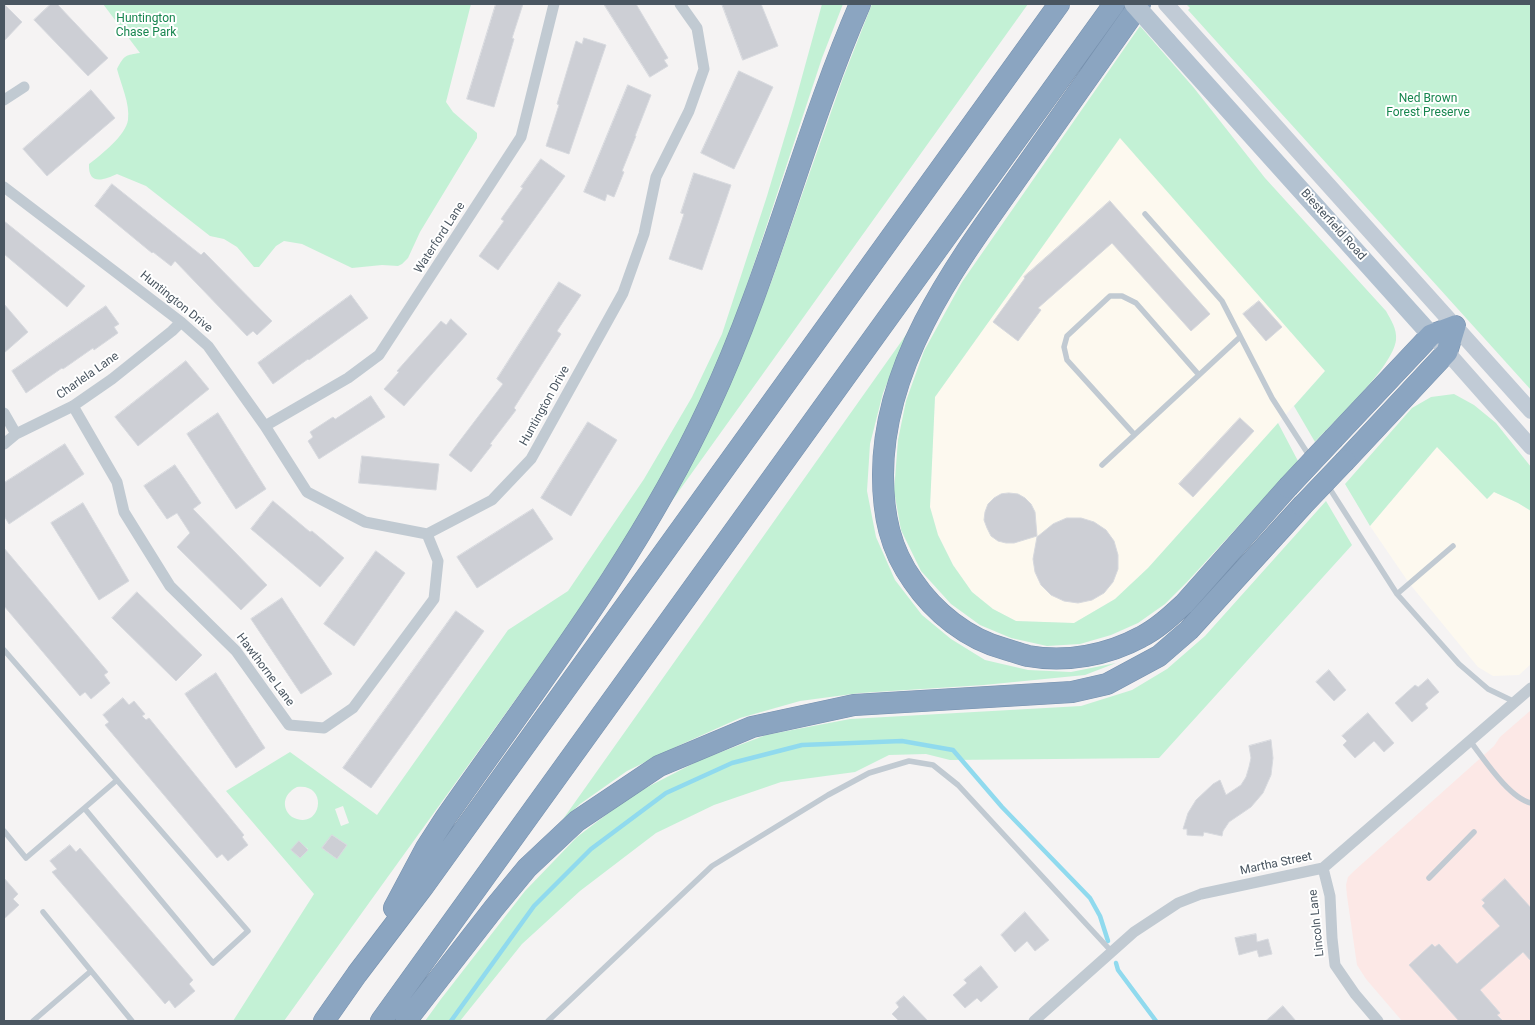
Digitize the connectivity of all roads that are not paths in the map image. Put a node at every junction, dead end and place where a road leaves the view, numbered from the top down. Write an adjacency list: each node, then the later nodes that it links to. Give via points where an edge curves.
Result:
1 (554, 4): 22 (street, Waterford Lane, via 521,137 379,356 348,378)
2 (680, 4): 30 (street, Huntington Drive, via 697,28 704,68 688,111 656,177 644,234 623,293 531,459 492,500)
3 (860, 4): 47 (highway, via 730,360 668,487 598,600 426,848)
4 (1059, 4): 47 (highway, via 429,879)
5 (1114, 4): 51 (highway)
6 (1134, 4): 15 (main road, Biesterfield Road, bridge)
7 (1140, 4): 15 (highway, bridge, via 958,265 932,306 898,385 887,424 883,491 888,531 903,566 922,595 969,634 996,647 1029,656 1087,656 1142,637 1184,604)
8 (1166, 4): 14 (main road, Biesterfield Road)
9 (24, 87): 10 (street)
10 (4, 100)
11 (4, 187): 13 (street, Huntington Drive)
12 (1145, 214): 16 (lane, via 1222,301)
13 (181, 322): 19 (street, Charlela Lane, via 112,379); 22 (street, Huntington Drive, via 208,346)
14 (1456, 326): 15 (highway); 17 (highway); 20 (main road, Biesterfield Road)
15 (1432, 334): 17 (main road, Biesterfield Road)
16 (1240, 337): 18 (lane); 27 (lane, via 1272,398)
17 (1447, 352): 26 (main road, Biesterfield Road); 52 (highway, bridge, via 1189,630 1159,656 1107,684 1072,692 854,705 752,727 659,766 577,821 528,868)
18 (1200, 375): 24 (lane); 24 (lane, via 1136,302 1122,296 1110,296 1102,303 1066,336 1067,360)
19 (73, 406): 23 (street, Charlela Lane); 30 (street, Hawthorne Lane, via 117,482 124,512 170,586 236,651 289,725 324,728 352,708 434,598 438,561)
20 (1531, 411)
21 (4, 413): 23 (street)
22 (264, 426): 30 (street, Huntington Drive, via 307,492 365,522)
23 (16, 434): 25 (street, Charlela Lane)
24 (1134, 434): 28 (lane)
25 (4, 444)
26 (1531, 447)
27 (1314, 463)
28 (1102, 465)
29 (1324, 480): 32 (lane)
30 (428, 534)
31 (1453, 546): 32 (lane)
32 (1397, 594): 35 (lane, via 1459,664 1488,689)
33 (4, 650): 37 (lane)
34 (1531, 688): 35 (street, Martha Street)
35 (1515, 702): 36 (street, Martha Street)
36 (1470, 741): 38 (lane, via 1511,792); 42 (street, Martha Street)
37 (117, 780): 39 (lane); 39 (lane, via 248,931 214,964)
38 (1531, 803)
39 (85, 809): 40 (lane, via 26,858)
40 (4, 831)
41 (1474, 832): 43 (lane)
42 (1323, 868): 45 (street, Martha Street, via 1201,894 1178,903 1134,932); 55 (street, Lincoln Lane, via 1330,896 1335,965)
43 (1429, 878)
44 (43, 912): 46 (lane)
45 (1112, 952): 53 (lane, via 958,786 933,765 910,761 861,777 712,866); 54 (street, Martha Street)
46 (91, 971): 48 (lane); 49 (lane)
47 (357, 974): 50 (highway)
48 (33, 1021)
49 (132, 1021)
50 (324, 1021)
51 (381, 1021)
52 (406, 1021)
53 (548, 1021)
54 (1034, 1021)
55 (1378, 1021)

